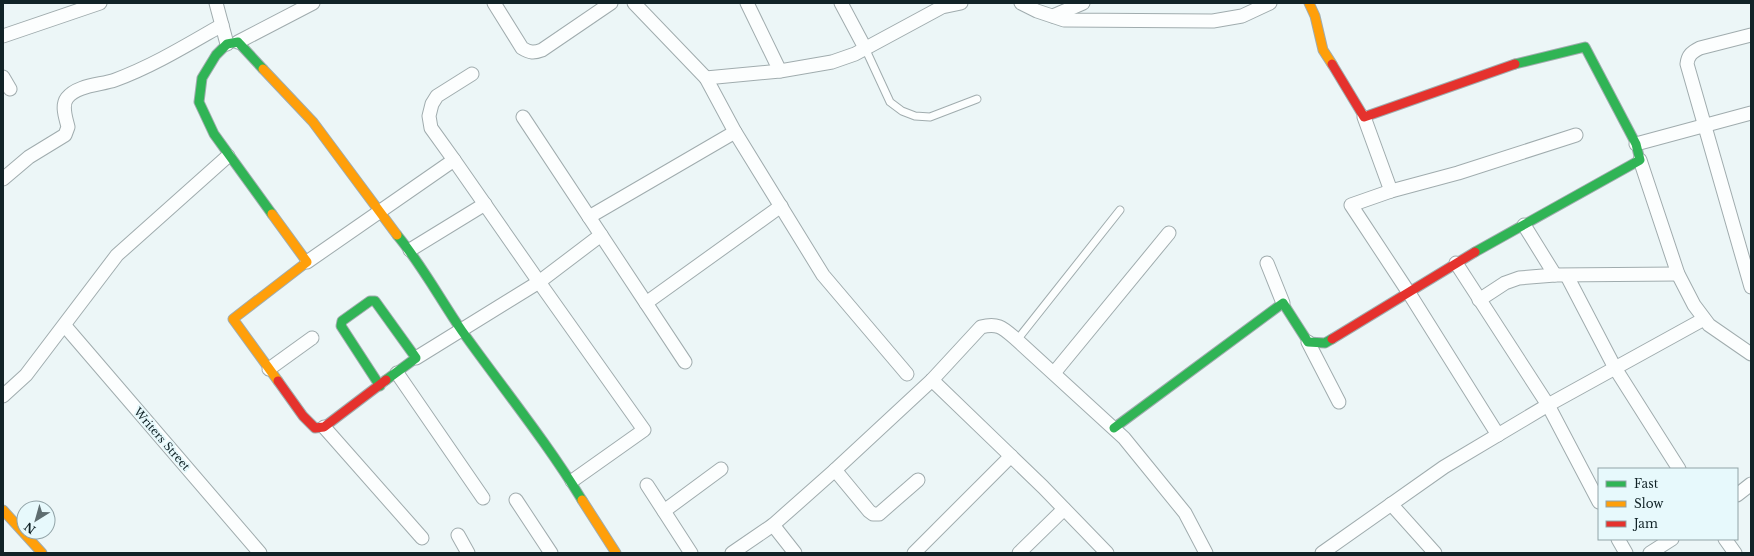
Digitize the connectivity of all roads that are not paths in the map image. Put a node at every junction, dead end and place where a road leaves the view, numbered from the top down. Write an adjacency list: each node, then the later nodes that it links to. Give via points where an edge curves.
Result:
1 (100, 3): 18 (street)
2 (216, 3): 16 (street)
3 (313, 3): 19 (street)
4 (494, 3): 5 (street, via 522,48 528,52 535,52 542,50)
5 (612, 3)
6 (634, 3): 24 (street)
7 (747, 3): 21 (street)
8 (841, 3): 20 (street)
9 (961, 3): 14 (street)
10 (1021, 3): 15 (street)
11 (1083, 3): 15 (street)
12 (1270, 3): 15 (street, via 1242,16 1213,21 1064,20)
13 (1310, 3): 29 (street, via 1323,50)
14 (934, 6): 20 (street)
15 (1053, 16)
16 (222, 25): 19 (street); 37 (street, via 147,66 68,96 64,102 68,127 64,134)
17 (1751, 35): 30 (street, via 1700,48 1693,51 1688,58 1687,64)
18 (3, 36)
19 (232, 43): 34 (street, via 216,55 202,78 199,102); 42 (street, via 313,122)
20 (865, 48): 21 (street, via 832,62); 26 (lane, via 890,102 902,111 915,116 930,117)
21 (780, 71): 24 (street)
22 (472, 74): 35 (street, via 437,96 429,116 431,128)
23 (3, 77): 25 (street)
24 (706, 78): 31 (street)
25 (10, 89)
26 (977, 99)
27 (1751, 113): 30 (street)
28 (523, 117): 43 (street)
29 (1364, 117): 33 (street, via 1517,63 1585,47); 38 (street)
30 (1704, 126): 33 (street); 54 (street)
31 (735, 132): 40 (street); 43 (street)
32 (1576, 135): 38 (street)
33 (1636, 144): 36 (street)
34 (228, 156): 48 (street); 60 (street, via 117,255)
35 (454, 160): 39 (street); 42 (street)
36 (1640, 160): 44 (street); 51 (street)
37 (3, 178)
38 (1391, 192): 55 (street, via 1351,205)
39 (485, 204): 47 (street); 53 (street)
40 (781, 206): 57 (street); 72 (street, via 823,275)
41 (1120, 210): 63 (lane)
42 (379, 212): 47 (street); 48 (street)
43 (589, 217): 46 (street)
44 (1524, 225): 50 (street); 52 (street)
45 (1169, 233): 71 (street)
46 (601, 236): 53 (street); 57 (street)
47 (410, 250): 61 (street)
48 (307, 262): 69 (street, via 233,319)
49 (1267, 263): 58 (street)
50 (1456, 264): 55 (street); 56 (street)
51 (1678, 274): 52 (street); 59 (street)
52 (1561, 275): 56 (street, via 1519,278 1505,283); 68 (street)
53 (539, 282): 61 (street); 86 (street, via 644,430)
54 (1751, 287)
55 (1409, 293): 64 (street, via 1325,343); 80 (street)
56 (1479, 300): 77 (street)
57 (646, 303): 67 (street)
58 (1283, 303): 64 (street); 79 (street)
59 (1704, 319): 65 (street); 68 (street)
60 (65, 326): 75 (street, via 26,376); 104 (street, Writers Street)
61 (462, 330): 66 (street); 86 (street)
62 (312, 338): 69 (street)
63 (1017, 340): 71 (street); 73 (street, via 992,324 981,327)
64 (1308, 342): 76 (street)
65 (1751, 354)
66 (416, 358): 70 (street); 74 (street, via 375,301 370,301 342,321 341,328)
67 (685, 362)
68 (1615, 368): 77 (street); 82 (street)
69 (269, 369): 78 (street, via 303,416 315,428)
70 (397, 373): 74 (street); 90 (street)
71 (1054, 373): 79 (street)
72 (907, 374)
73 (932, 380): 81 (street); 84 (street)
74 (380, 386): 78 (street)
75 (3, 396)
76 (1339, 402)
77 (1548, 405): 80 (street); 92 (street)
78 (324, 428): 99 (street)
79 (1114, 428): 114 (street, via 1185,513)
80 (1498, 435): 93 (street, via 1444,466)
81 (1011, 456): 94 (street); 111 (street)
82 (1679, 468)
83 (721, 469): 95 (street)
84 (835, 470): 85 (street, via 873,514 879,514); 97 (street)
85 (918, 480)
86 (572, 481): 107 (street)
87 (1751, 484): 89 (street)
88 (647, 485): 95 (street)
89 (1738, 494)
90 (483, 498)
91 (516, 500): 106 (street)
92 (1598, 500)
93 (1391, 504): 115 (street); 116 (street)
94 (1064, 509): 112 (street); 113 (street)
95 (664, 511): 108 (street)
96 (4, 512): 103 (street)
97 (772, 525): 109 (street); 110 (street)
98 (458, 536): 105 (street)
99 (422, 538)
100 (1619, 540): 117 (street)
101 (1670, 540): 118 (street)
102 (1726, 540): 119 (street)
103 (42, 553)
104 (260, 553)
105 (468, 553)
106 (551, 553)
107 (616, 553)
108 (691, 553)
109 (732, 553)
110 (795, 553)
111 (914, 553)
112 (1019, 553)
113 (1107, 553)
114 (1206, 553)
115 (1322, 553)
116 (1435, 553)
117 (1626, 553)
118 (1650, 553)
119 (1735, 553)

